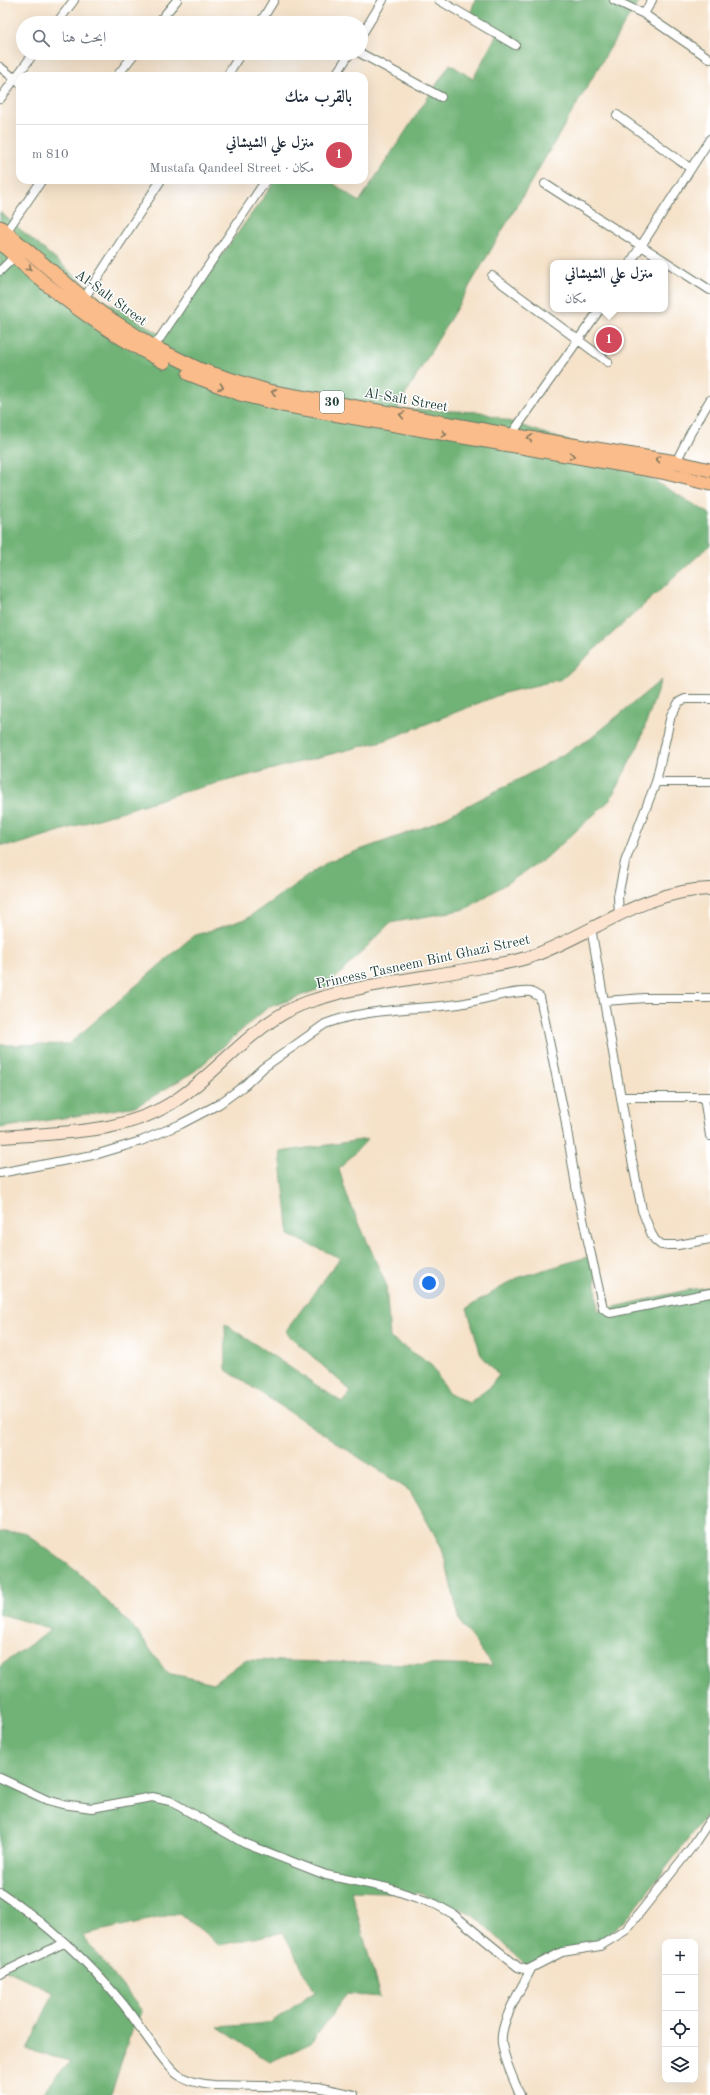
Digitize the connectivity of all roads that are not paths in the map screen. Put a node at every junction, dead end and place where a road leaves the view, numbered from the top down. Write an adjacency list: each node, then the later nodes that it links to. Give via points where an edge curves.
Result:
1 (74, 0): 9 (street)
2 (177, 0): 10 (street)
3 (274, 0): 11 (street)
4 (383, 0): 12 (street)
5 (439, 0): 13 (street)
6 (614, 0): 8 (street)
7 (652, 0): 8 (street)
8 (644, 14): 15 (street)
9 (62, 16)
10 (164, 16)
11 (264, 16)
12 (368, 25)
13 (515, 45)
14 (368, 57): 27 (street)
15 (710, 59)
16 (30, 60): 21 (street)
17 (130, 60): 22 (street)
18 (237, 60): 23 (street)
19 (345, 60): 24 (street)
20 (0, 67): 25 (street)
21 (23, 72)
22 (120, 72)
23 (229, 72)
24 (338, 72)
25 (16, 79)
26 (16, 83): 28 (street)
27 (441, 97)
28 (0, 99)
29 (617, 115): 31 (street)
30 (710, 139): 31 (street)
31 (690, 168): 37 (street)
32 (39, 184): 36 (street)
33 (155, 184): 45 (street)
34 (263, 184): 48 (street)
35 (545, 184): 37 (street)
36 (2, 234): 38 (main road, Al-Salt Street / 30); 45 (main road, Al-Salt Street / 30)
37 (641, 246): 39 (street); 40 (street)
38 (14, 256): 42 (street); 54 (main road, Al-Salt Street / 30, one-way to 54, via 80,310 123,340 175,368 234,392 263,401 325,413 662,472)
39 (632, 260)
40 (663, 260)
41 (668, 263): 44 (street)
42 (0, 271)
43 (492, 276): 47 (street)
44 (710, 290)
45 (83, 300): 48 (main road, Al-Salt Street / 30)
46 (598, 312): 47 (street)
47 (579, 341): 49 (street); 51 (street)
48 (154, 347): 51 (main road, Al-Salt Street / 30, one-way to 48, via 258,388 201,370)
49 (608, 362)
50 (710, 400): 52 (street)
51 (511, 435): 52 (main road, Al-Salt Street / 30, one-way to 51)
52 (676, 462): 53 (main road, Al-Salt Street / 30)
53 (710, 470)
54 (710, 484)
55 (710, 699): 56 (street, via 685,700 679,702 675,708 671,715)
56 (656, 782): 57 (street); 59 (street, via 625,862 618,896)
57 (710, 782)
58 (710, 888): 59 (main road, Princess Tasneem Bint Ghazi Street, via 665,895)
59 (619, 915): 60 (main road, Princess Tasneem Bint Ghazi Street)
60 (591, 928): 62 (street); 66 (main road, Princess Tasneem Bint Ghazi Street, via 553,948 520,960 398,981 322,998 295,1007 240,1045 178,1099 132,1122 82,1130)
61 (710, 998): 62 (street)
62 (604, 1001): 63 (street)
63 (621, 1097): 64 (street); 68 (street, via 642,1210 652,1237 661,1245 670,1246)
64 (707, 1097): 65 (street)
65 (710, 1136)
66 (0, 1137)
67 (0, 1173): 69 (street, via 98,1154 141,1141 181,1124 219,1104 269,1063 337,1019 431,1008 531,992 540,997 547,1041 565,1118 577,1192 603,1308 610,1313)
68 (710, 1239)
69 (710, 1293)
70 (0, 1778): 74 (street, via 47,1800 62,1804 92,1808 152,1797 170,1801 252,1846 326,1875 388,1888 435,1904 453,1914 518,1967)
71 (710, 1820): 74 (street, via 692,1848 626,1930 600,1946 562,1952)
72 (0, 1892): 73 (street, via 21,1906)
73 (64, 1943): 75 (street); 76 (street, via 97,1973 140,2024 165,2061 187,2080 214,2085 317,2087)
74 (531, 1969): 77 (street, via 503,2029 504,2054)
75 (0, 1974)
76 (354, 2095)
77 (520, 2095)

